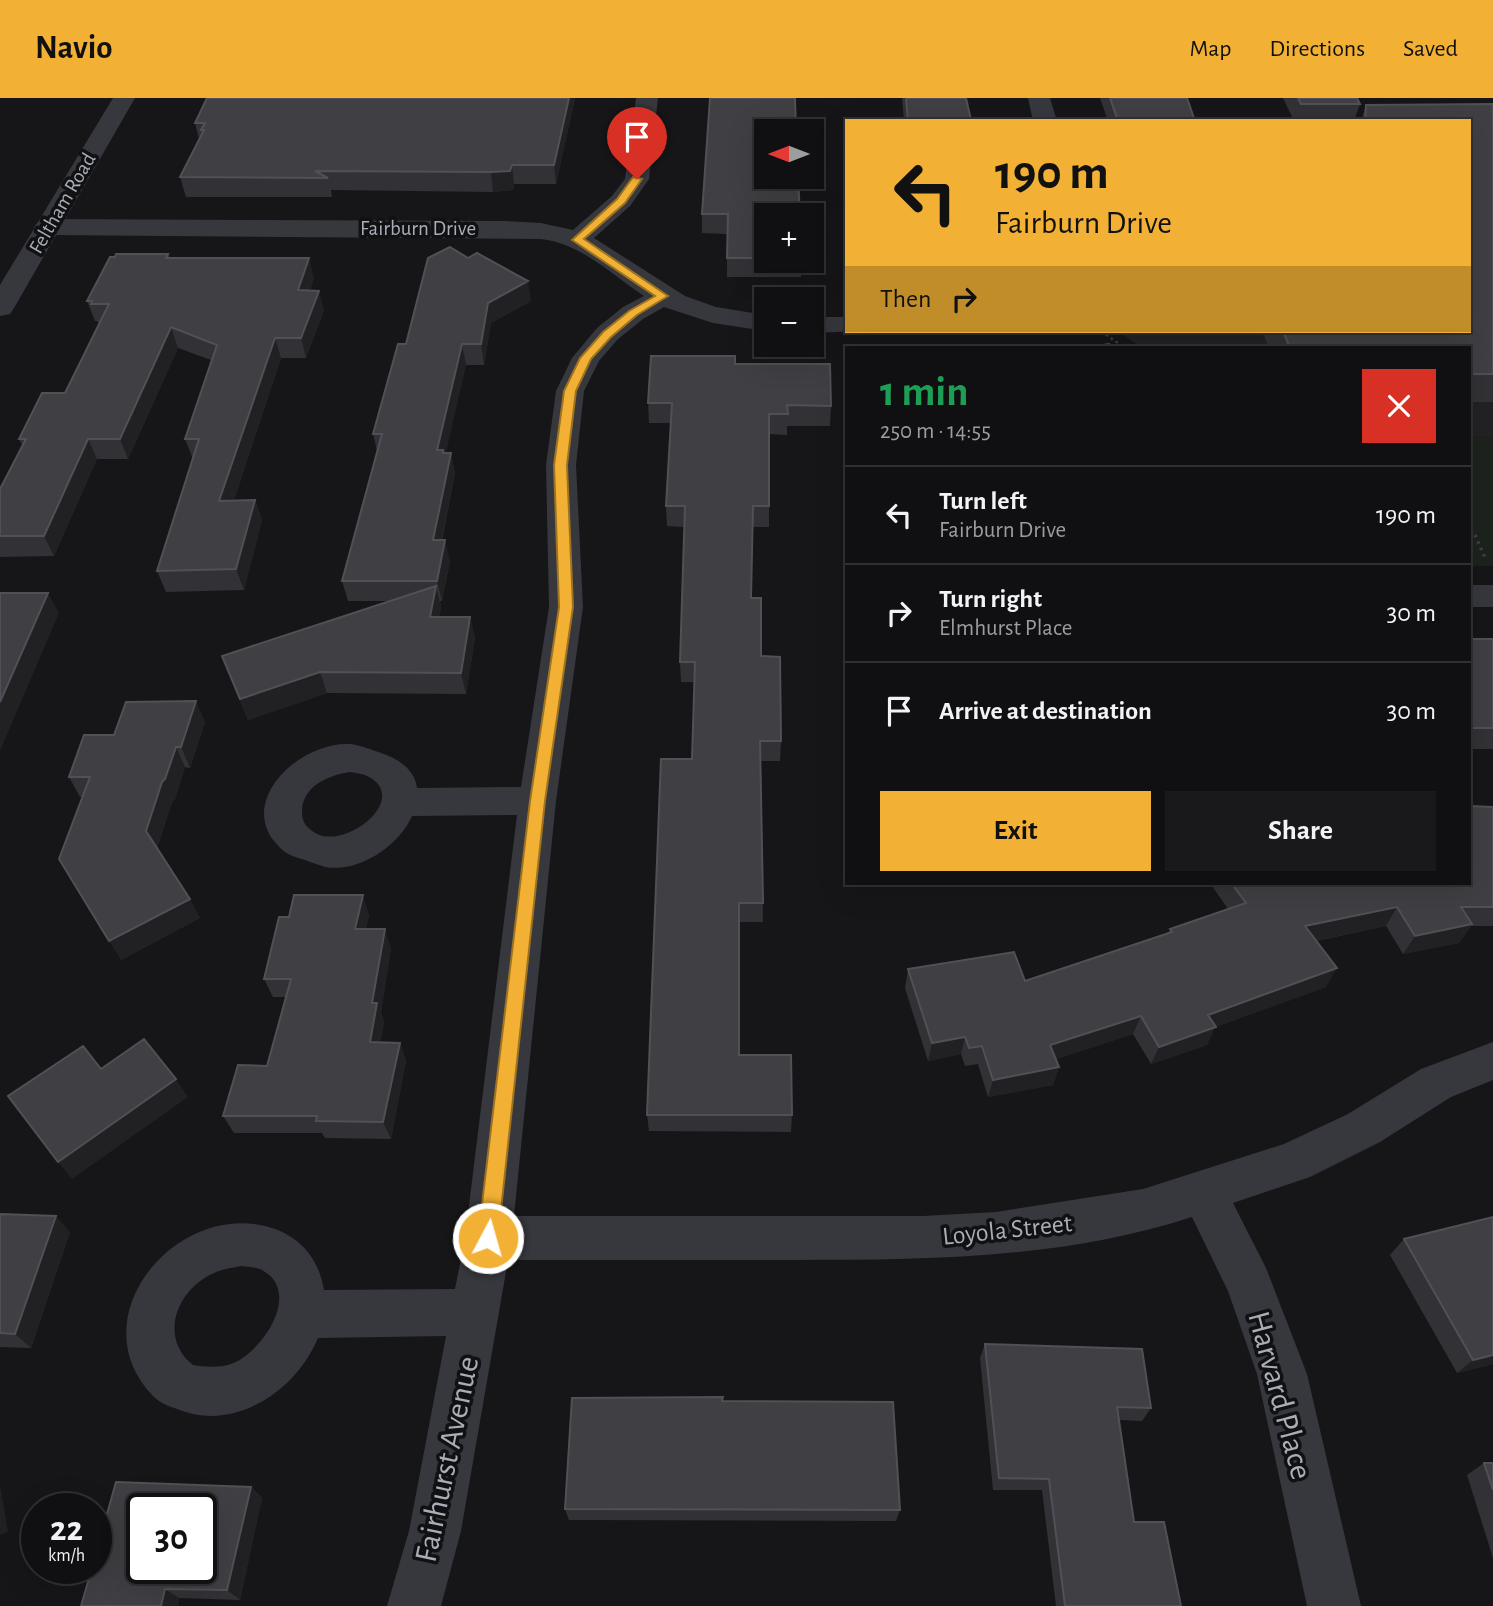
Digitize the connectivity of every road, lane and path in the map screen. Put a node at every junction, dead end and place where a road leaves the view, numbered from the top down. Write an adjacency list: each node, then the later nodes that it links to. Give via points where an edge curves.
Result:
1 (124, 98): 5 (street, Feltham Road)
2 (648, 98): 6 (street, via 637,179 621,201)
3 (1039, 98): 4 (street)
4 (1044, 119)
5 (47, 227): 6 (street, Fairburn Drive, via 503,229); 8 (street, Feltham Road)
6 (577, 240): 7 (street, Fairburn Drive)
7 (663, 296): 9 (street, Fairburn Drive, via 691,308); 18 (street, Fairhurst Avenue, via 607,334 586,358 570,391 561,465 566,607)
8 (0, 308)
9 (754, 321)
10 (824, 325): 11 (street)
11 (845, 325)
12 (1104, 333): 13 (path)
13 (1122, 346)
14 (1475, 535): 15 (path)
15 (1488, 564)
16 (1471, 596): 17 (street)
17 (1493, 596)
18 (537, 801): 19 (street); 22 (street, Fairhurst Avenue)
19 (402, 802)
20 (1493, 1061): 21 (street, Loyola Street, via 1436,1083 1363,1128 1294,1162)
21 (1204, 1193): 22 (street, Loyola Street, via 1143,1211 996,1234); 26 (street, Harvard Place, via 1250,1284 1282,1374)
22 (488, 1238): 23 (street, Fairhurst Avenue)
23 (476, 1312): 24 (street); 25 (street, Fairhurst Avenue, via 435,1531)
24 (302, 1314)
25 (414, 1606)
26 (1334, 1606)

